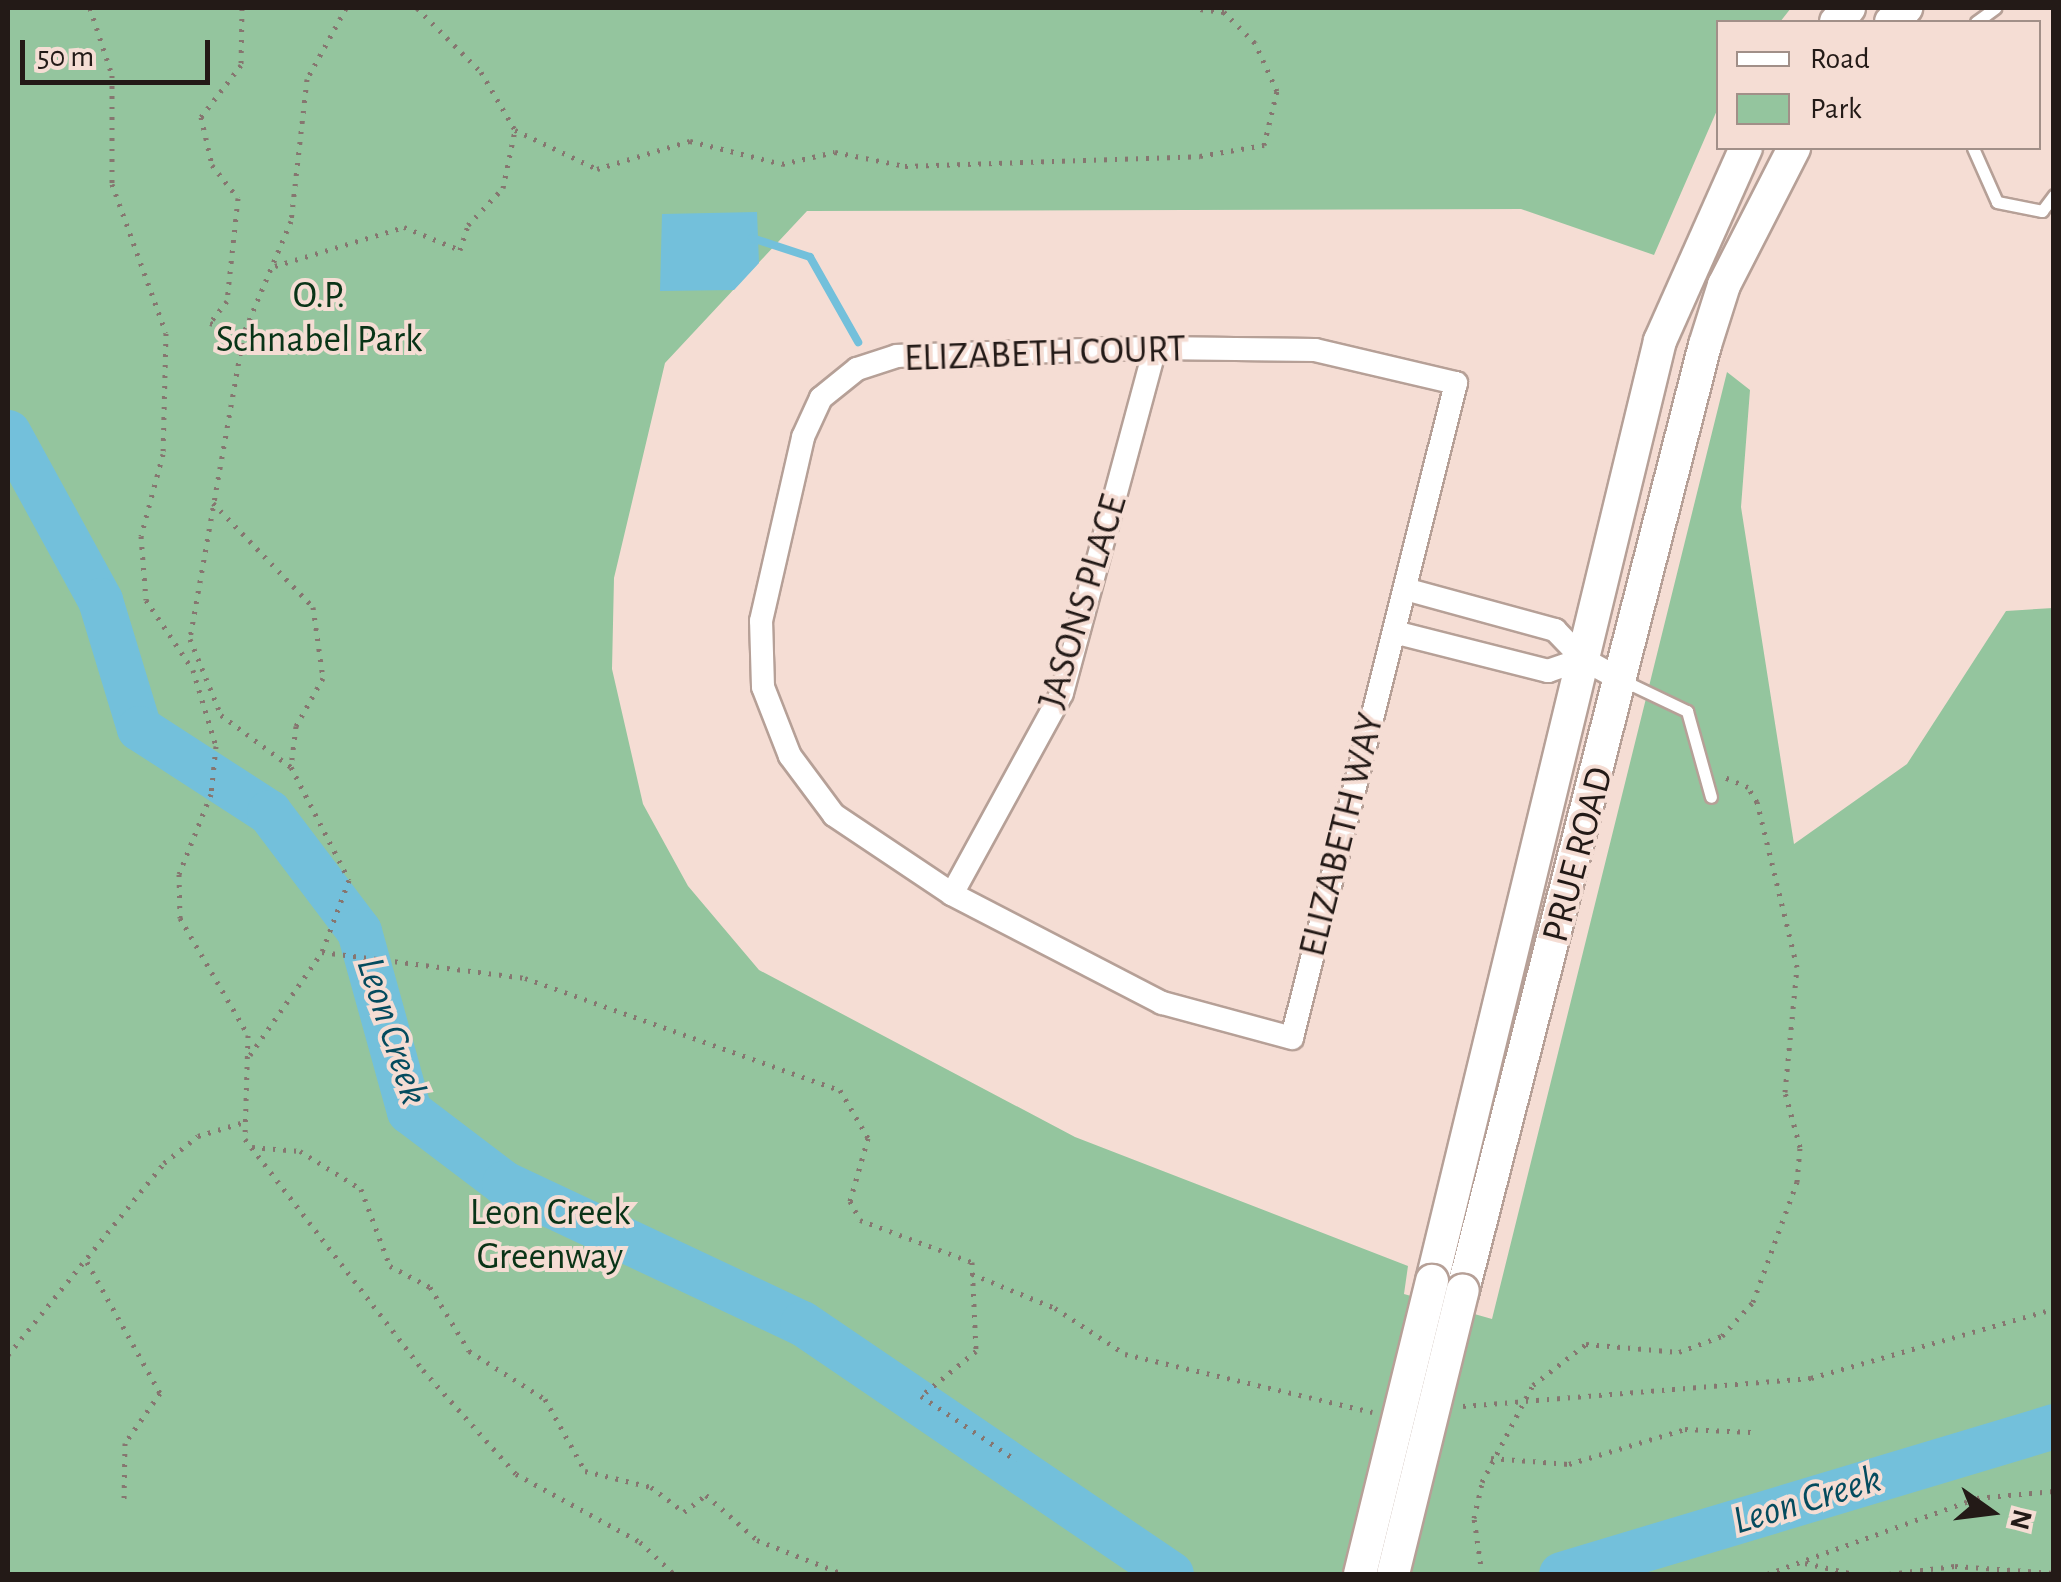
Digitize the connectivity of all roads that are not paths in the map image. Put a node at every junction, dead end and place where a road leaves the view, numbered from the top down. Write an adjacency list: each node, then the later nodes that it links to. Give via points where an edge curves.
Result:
1 (1745, 150): 9 (main road, PRUE ROAD, via 1707,217 1660,341)
2 (1793, 150): 10 (main road, PRUE ROAD, via 1714,315)
3 (1975, 150): 4 (lane, via 1997,202 2042,210)
4 (2054, 195)
5 (1155, 348): 6 (street, ELIZABETH COURT, via 1315,350); 12 (street, JASONS PLACE, via 1062,693); 12 (street, ELIZABETH COURT, via 897,356 857,369 822,398 804,437 762,621 763,686 790,756 834,815)
6 (1456, 382): 7 (street, ELIZABETH WAY)
7 (1405, 589): 8 (street, ELIZABETH WAY); 9 (street, via 1556,630)
8 (1394, 632): 9 (street, via 1548,671); 13 (street, ELIZABETH WAY)
9 (1583, 659): 10 (street); 14 (main road, PRUE ROAD)
10 (1623, 681): 11 (lane, via 1687,711); 14 (main road, PRUE ROAD)
11 (1711, 797)
12 (952, 894): 13 (street, ELIZABETH COURT, via 1162,1002)
13 (1292, 1038)
14 (1448, 1286): 15 (main road, PRUE ROAD, bridge); 16 (main road, PRUE ROAD, bridge)
15 (1360, 1574)
16 (1392, 1574)

